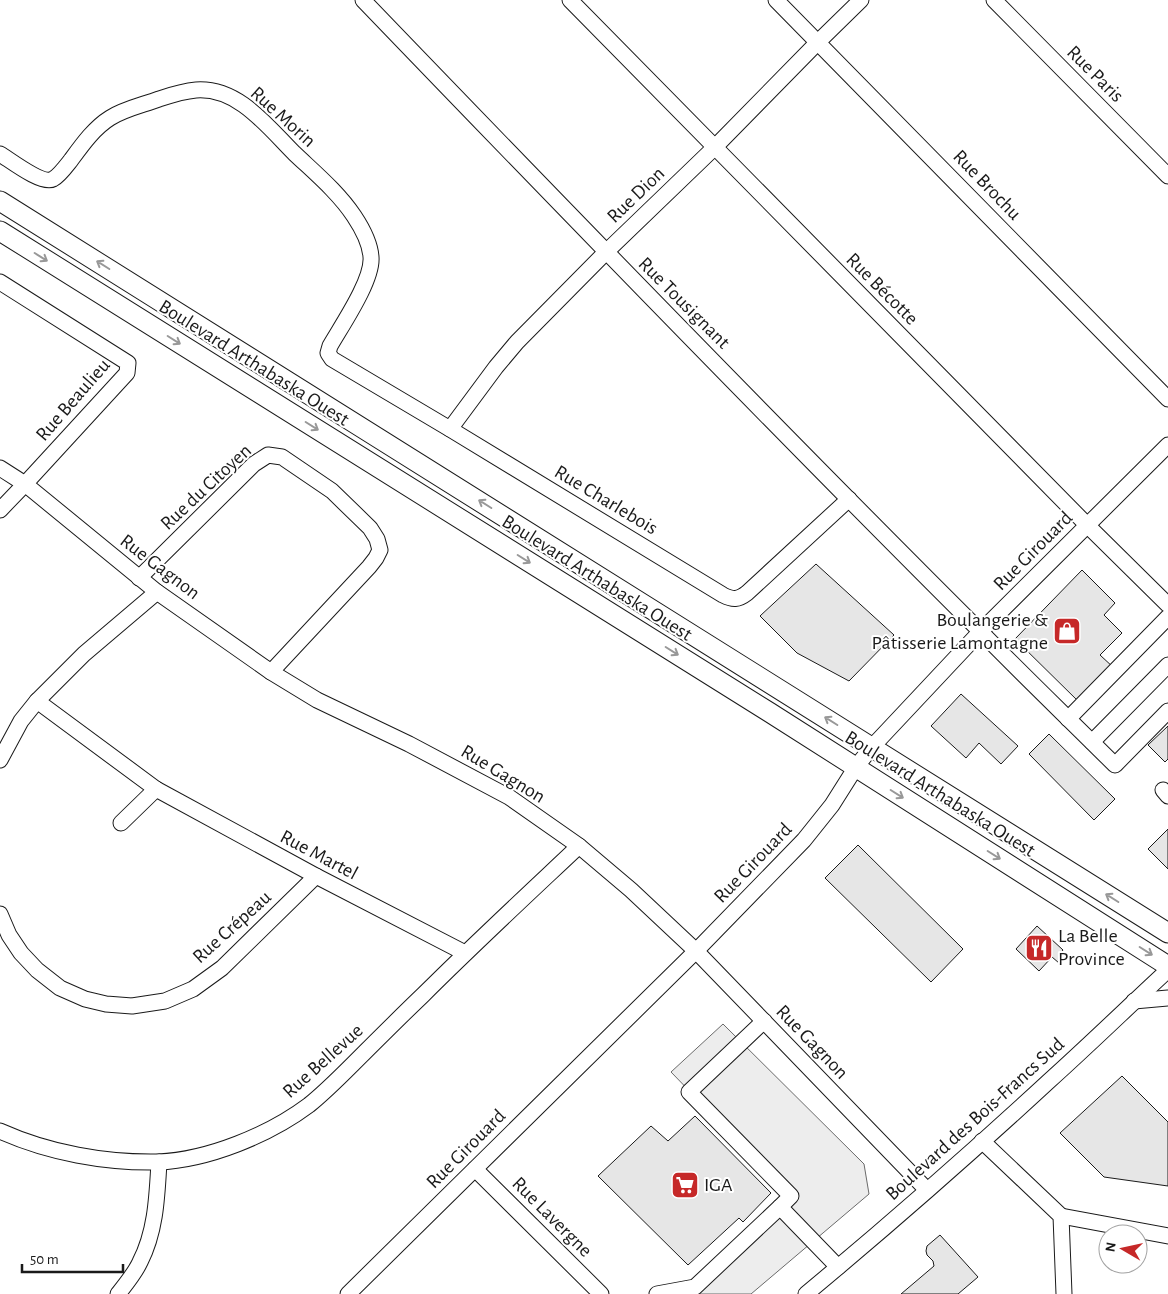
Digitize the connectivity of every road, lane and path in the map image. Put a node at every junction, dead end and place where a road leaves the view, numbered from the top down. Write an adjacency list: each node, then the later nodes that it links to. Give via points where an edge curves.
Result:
1 (362, 0): 12 (street, Rue Tousignant)
2 (570, 0): 7 (street, Rue Bécotte)
3 (776, 0): 6 (street, Rue Brochu)
4 (861, 0): 6 (street, Rue Dion)
5 (994, 0): 9 (street, Rue Paris)
6 (818, 42): 7 (street, Rue Dion); 15 (street, Rue Brochu)
7 (714, 148): 12 (street, Rue Dion); 22 (street, Rue Bécotte)
8 (0, 154): 14 (street, Rue Morin, via 37,177 53,179 99,127 128,109 197,90 213,91 240,102 348,206 368,243 372,258 369,274)
9 (1168, 176)
10 (0, 201): 34 (main road, Boulevard Arthabaska Ouest, one-way to 10)
11 (0, 231): 36 (main road, Boulevard Arthabaska Ouest, one-way to 36)
12 (606, 252): 16 (street, Rue Dion, via 518,342); 20 (street, Rue Tousignant)
13 (0, 282): 19 (street, Rue Beaulieu, via 128,364 127,373)
14 (328, 353): 16 (street, Rue Charlebois, via 332,359)
15 (1168, 399)
16 (450, 429): 20 (street, Rue Charlebois, via 730,598 741,598)
17 (1168, 445): 22 (street, Rue Girouard)
18 (0, 468): 19 (street, Rue Gagnon)
19 (25, 484): 21 (street); 23 (street, Rue Gagnon)
20 (849, 499): 27 (street, Rue Tousignant)
21 (0, 510)
22 (1087, 525): 25 (street, Rue Bécotte); 27 (street, Rue Girouard)
23 (139, 578): 24 (street, Rue Gagnon); 29 (street, Rue du Citoyen, via 254,464 268,455 282,457 332,490 370,528 380,550 369,567)
24 (156, 592): 29 (street, Rue Gagnon); 30 (street, via 84,654)
25 (1168, 605)
26 (1168, 617): 32 (street)
27 (980, 632): 32 (street, Rue Tousignant); 34 (street, Rue Girouard)
28 (1168, 665): 33 (street)
29 (271, 672): 39 (street, Rue Gagnon, via 317,700 509,797)
30 (37, 701): 35 (street, via 21,721); 37 (street, Rue Martel)
31 (1168, 711): 33 (street, Rue Tousignant, via 1115,765)
32 (1068, 719): 33 (street, Rue Tousignant)
33 (1092, 742)
34 (872, 747): 36 (street, Rue Girouard); 42 (main road, Boulevard Arthabaska Ouest, one-way to 34)
35 (0, 760)
36 (856, 767): 43 (street, Rue Girouard, via 804,840); 45 (main road, Boulevard Arthabaska Ouest, one-way to 45)
37 (156, 789): 38 (street); 40 (street, Rue Martel)
38 (121, 823)
39 (579, 846): 43 (street, Rue Gagnon); 44 (street, Rue Bellevue)
40 (316, 876): 41 (street, Rue Crépeau, via 222,968 193,989 164,1001 132,1006 85,999 60,988 21,953); 44 (street, Rue Martel)
41 (0, 914)
42 (1168, 933)
43 (696, 951): 49 (street, Rue Gagnon); 53 (street, Rue Girouard)
44 (465, 953): 52 (street, Rue Bellevue, via 309,1105 285,1121 219,1151)
45 (1168, 966)
46 (1168, 970): 48 (street, Boulevard des Bois-Francs Sud)
47 (1168, 998): 48 (street)
48 (1134, 1001): 51 (street, Boulevard des Bois-Francs Sud)
49 (764, 1021): 54 (street, Rue Gagnon); 55 (street, via 689,1092 791,1196)
50 (0, 1132): 52 (street, Rue Bellevue, via 50,1150 88,1157)
51 (982, 1141): 54 (street, Boulevard des Bois-Francs Sud); 56 (street)
52 (159, 1162): 59 (street, via 149,1242 140,1263)
53 (475, 1169): 60 (street, Rue Girouard); 61 (street, Rue Lavergne)
54 (928, 1190): 58 (street, Boulevard des Bois-Francs Sud)
55 (780, 1207): 58 (street); 62 (street, via 695,1287)
56 (1061, 1216): 57 (street); 64 (street)
57 (1168, 1236)
58 (838, 1267): 63 (street, Boulevard des Bois-Francs Sud)
59 (118, 1294)
60 (348, 1294)
61 (601, 1294)
62 (657, 1294)
63 (806, 1294)
64 (1064, 1294)

